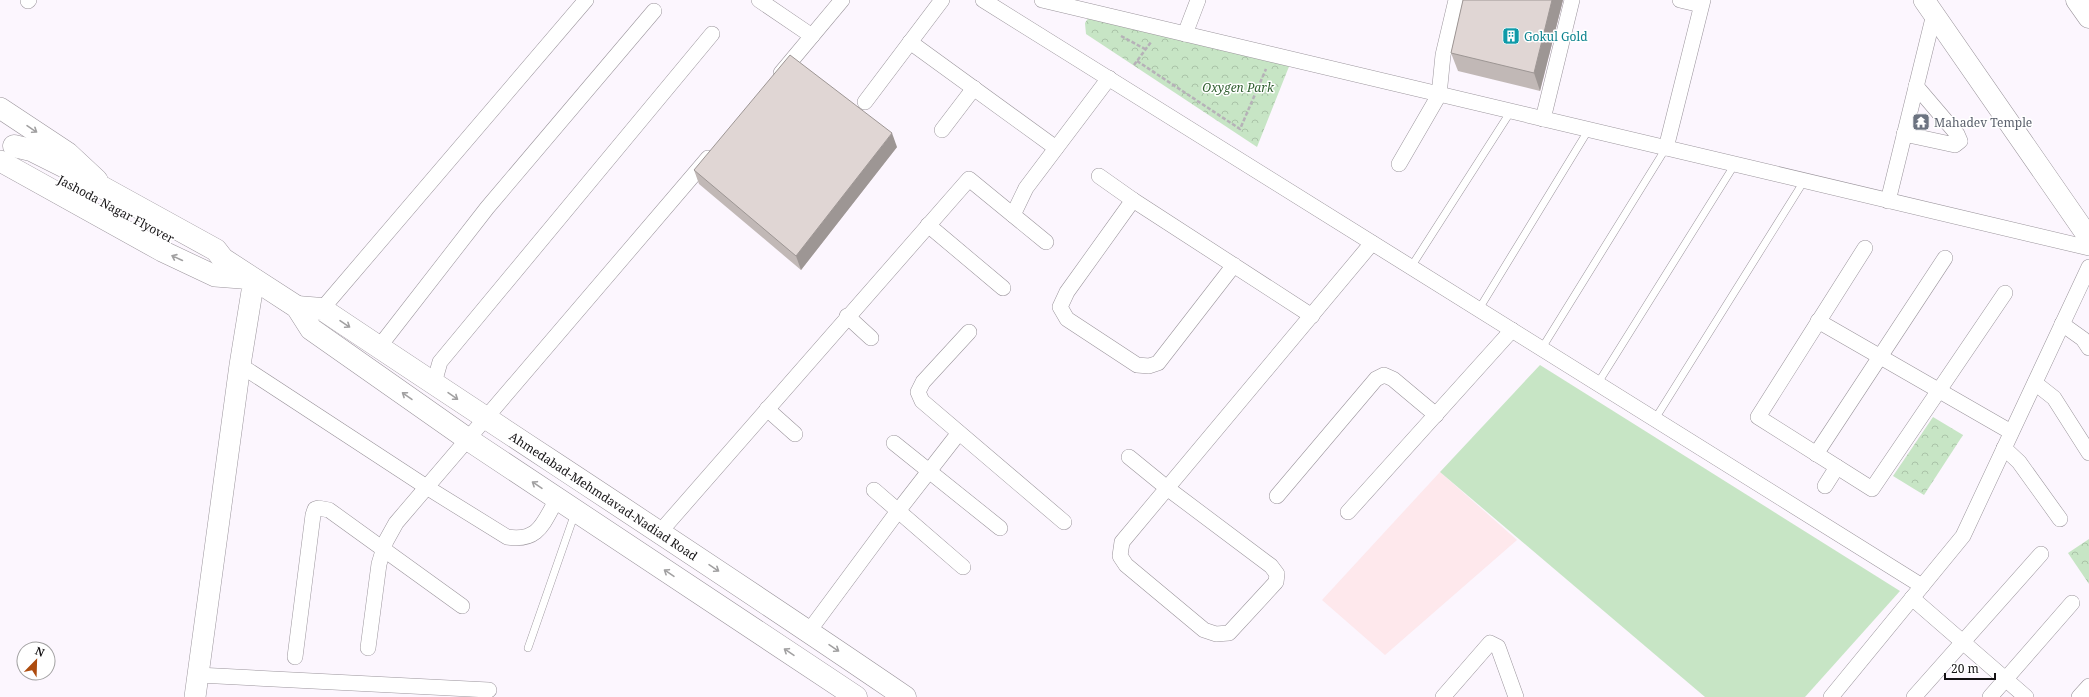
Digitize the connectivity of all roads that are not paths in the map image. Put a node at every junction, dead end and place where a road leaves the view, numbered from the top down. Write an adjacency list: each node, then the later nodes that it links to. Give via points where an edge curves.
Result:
1 (586, 0): 59 (street)
2 (759, 0): 18 (street)
3 (842, 0): 18 (street)
4 (942, 0): 19 (street)
5 (983, 0): 20 (street)
6 (1042, 0): 17 (street)
7 (1198, 0): 17 (street)
8 (1456, 0): 24 (street, via 1443,55)
9 (1572, 0): 28 (street)
10 (1680, 0): 12 (street)
11 (2077, 0): 15 (main road)
12 (1702, 2): 35 (street)
13 (1929, 7): 22 (street); 45 (street)
14 (654, 11): 68 (street, via 487,208)
15 (2089, 17)
16 (712, 34): 73 (street, via 440,362)
17 (1185, 34): 24 (street)
18 (812, 36): 21 (street)
19 (910, 42): 23 (street); 25 (street)
20 (1109, 78): 34 (street); 47 (street)
21 (773, 82)
22 (1916, 86): 31 (street); 31 (street, via 1957,134 1960,141 1955,145)
23 (974, 88): 30 (street); 34 (street)
24 (1440, 95): 27 (street); 36 (street)
25 (865, 102)
26 (0, 108): 40 (street, one-way to 40, via 68,153)
27 (1511, 111): 28 (street); 53 (lane)
28 (1543, 119): 29 (street)
29 (1589, 129): 35 (street); 60 (lane)
30 (942, 130)
31 (1904, 134): 42 (street)
32 (5, 148): 40 (main road, Jashoda Nagar Flyover, via 31,150); 51 (main road, Jashoda Nagar Flyover, via 211,260); 55 (street, one-way to 32, via 215,276 162,251)
33 (717, 148): 79 (street)
34 (1056, 148): 43 (street, via 1026,188)
35 (1666, 148): 37 (street); 69 (lane)
36 (1399, 164)
37 (1735, 164): 39 (street); 75 (lane)
38 (1099, 176): 41 (street)
39 (1804, 180): 42 (street); 80 (lane)
40 (113, 194): 51 (main road, Jashoda Nagar Flyover, via 216,250)
41 (1133, 200): 52 (street); 52 (street, via 1067,292 1060,307 1067,319 1137,365 1149,366 1158,363)
42 (1888, 201): 49 (street)
43 (1013, 215): 44 (street, via 969,179); 46 (street)
44 (928, 226): 56 (street); 61 (street)
45 (2089, 238)
46 (1046, 242)
47 (1372, 243): 53 (street); 62 (street)
48 (1866, 248): 63 (street)
49 (2089, 248)
50 (1945, 258): 71 (street)
51 (223, 259): 55 (main road, Jashoda Nagar Flyover)
52 (1234, 265): 62 (street)
53 (1411, 267): 60 (street)
54 (2089, 267): 64 (street)
55 (254, 279): 58 (main road, Jashoda Nagar Flyover); 72 (street)
56 (1003, 288)
57 (2005, 293): 76 (street)
58 (297, 307): 59 (main road, Ahmedabad-Mehmdavad-Nadiad Road); 84 (main road, one-way to 58, via 310,329)
59 (322, 309): 68 (main road, Ahmedabad-Mehmdavad-Nadiad Road, one-way to 68)
60 (1478, 309): 65 (street)
61 (847, 316): 67 (street); 77 (street)
62 (1312, 316): 94 (street)
63 (1818, 321): 71 (street); 88 (street, via 1758,417)
64 (2062, 324): 70 (street, via 2083,339); 74 (street)
65 (1512, 330): 69 (street); 78 (street)
66 (970, 332): 83 (street, via 923,382 918,392 922,402)
67 (871, 338)
68 (379, 347): 73 (main road, Ahmedabad-Mehmdavad-Nadiad Road)
69 (1542, 348): 75 (street)
70 (2089, 348)
71 (1880, 357): 76 (street); 88 (street)
72 (240, 365): 93 (street); 117 (street)
73 (434, 383): 79 (main road, Ahmedabad-Mehmdavad-Nadiad Road, one-way to 79)
74 (2035, 383): 81 (street); 87 (street, via 2054,398)
75 (1598, 384): 80 (street)
76 (1939, 390): 81 (street); 90 (street, via 1872,489)
77 (767, 409): 82 (street); 104 (street)
78 (1436, 415): 96 (street, via 1393,379 1384,375 1376,379); 100 (street)
79 (486, 419): 84 (street); 104 (main road, Ahmedabad-Mehmdavad-Nadiad Road)
80 (1655, 419): 108 (street)
81 (2012, 432): 86 (street)
82 (795, 434)
83 (958, 434): 91 (street); 102 (street)
84 (469, 440): 93 (street); 97 (main road, one-way to 84)
85 (894, 443): 91 (street)
86 (2004, 448): 101 (street, via 2019,462); 108 (street, via 1963,536)
87 (2089, 453)
88 (1816, 454): 90 (street)
89 (1129, 457): 94 (street)
90 (1837, 467): 92 (street)
91 (928, 470): 99 (street); 103 (street)
92 (1825, 486)
93 (428, 488): 97 (street, via 507,537 521,539 537,532); 105 (street, via 396,523)
94 (1167, 488): 94 (street, via 1122,542 1120,556 1126,565 1204,630 1216,634 1229,633 1276,582 1277,574 1271,566)
95 (874, 490): 99 (street)
96 (1277, 496)
97 (557, 499): 98 (main road)
98 (576, 511): 115 (lane); 122 (main road, one-way to 98)
99 (898, 511): 107 (street); 112 (street)
100 (1348, 512)
101 (2060, 519)
102 (1064, 522)
103 (1000, 528)
104 (660, 532): 112 (main road, Ahmedabad-Mehmdavad-Nadiad Road, one-way to 112)
105 (383, 550): 111 (street); 114 (street); 116 (street, via 329,510 315,509)
106 (2041, 554): 113 (street)
107 (963, 567)
108 (1922, 586): 109 (street)
109 (1912, 598): 113 (street); 126 (street)
110 (2072, 603): 118 (street)
111 (462, 606)
112 (809, 631): 123 (main road, Ahmedabad-Mehmdavad-Nadiad Road, one-way to 123)
113 (1963, 642): 118 (street); 127 (street)
114 (368, 648)
115 (528, 648)
116 (295, 657)
117 (198, 675): 120 (street); 121 (street)
118 (2006, 679): 128 (street); 129 (street)
119 (2089, 686): 130 (street)
120 (488, 690)
121 (195, 697)
122 (856, 697)
123 (905, 697)
124 (1443, 697): 125 (street, via 1490,643 1498,647)
125 (1516, 697)
126 (1831, 697)
127 (1914, 697)
128 (1990, 697)
129 (2026, 697)
130 (2079, 697)

